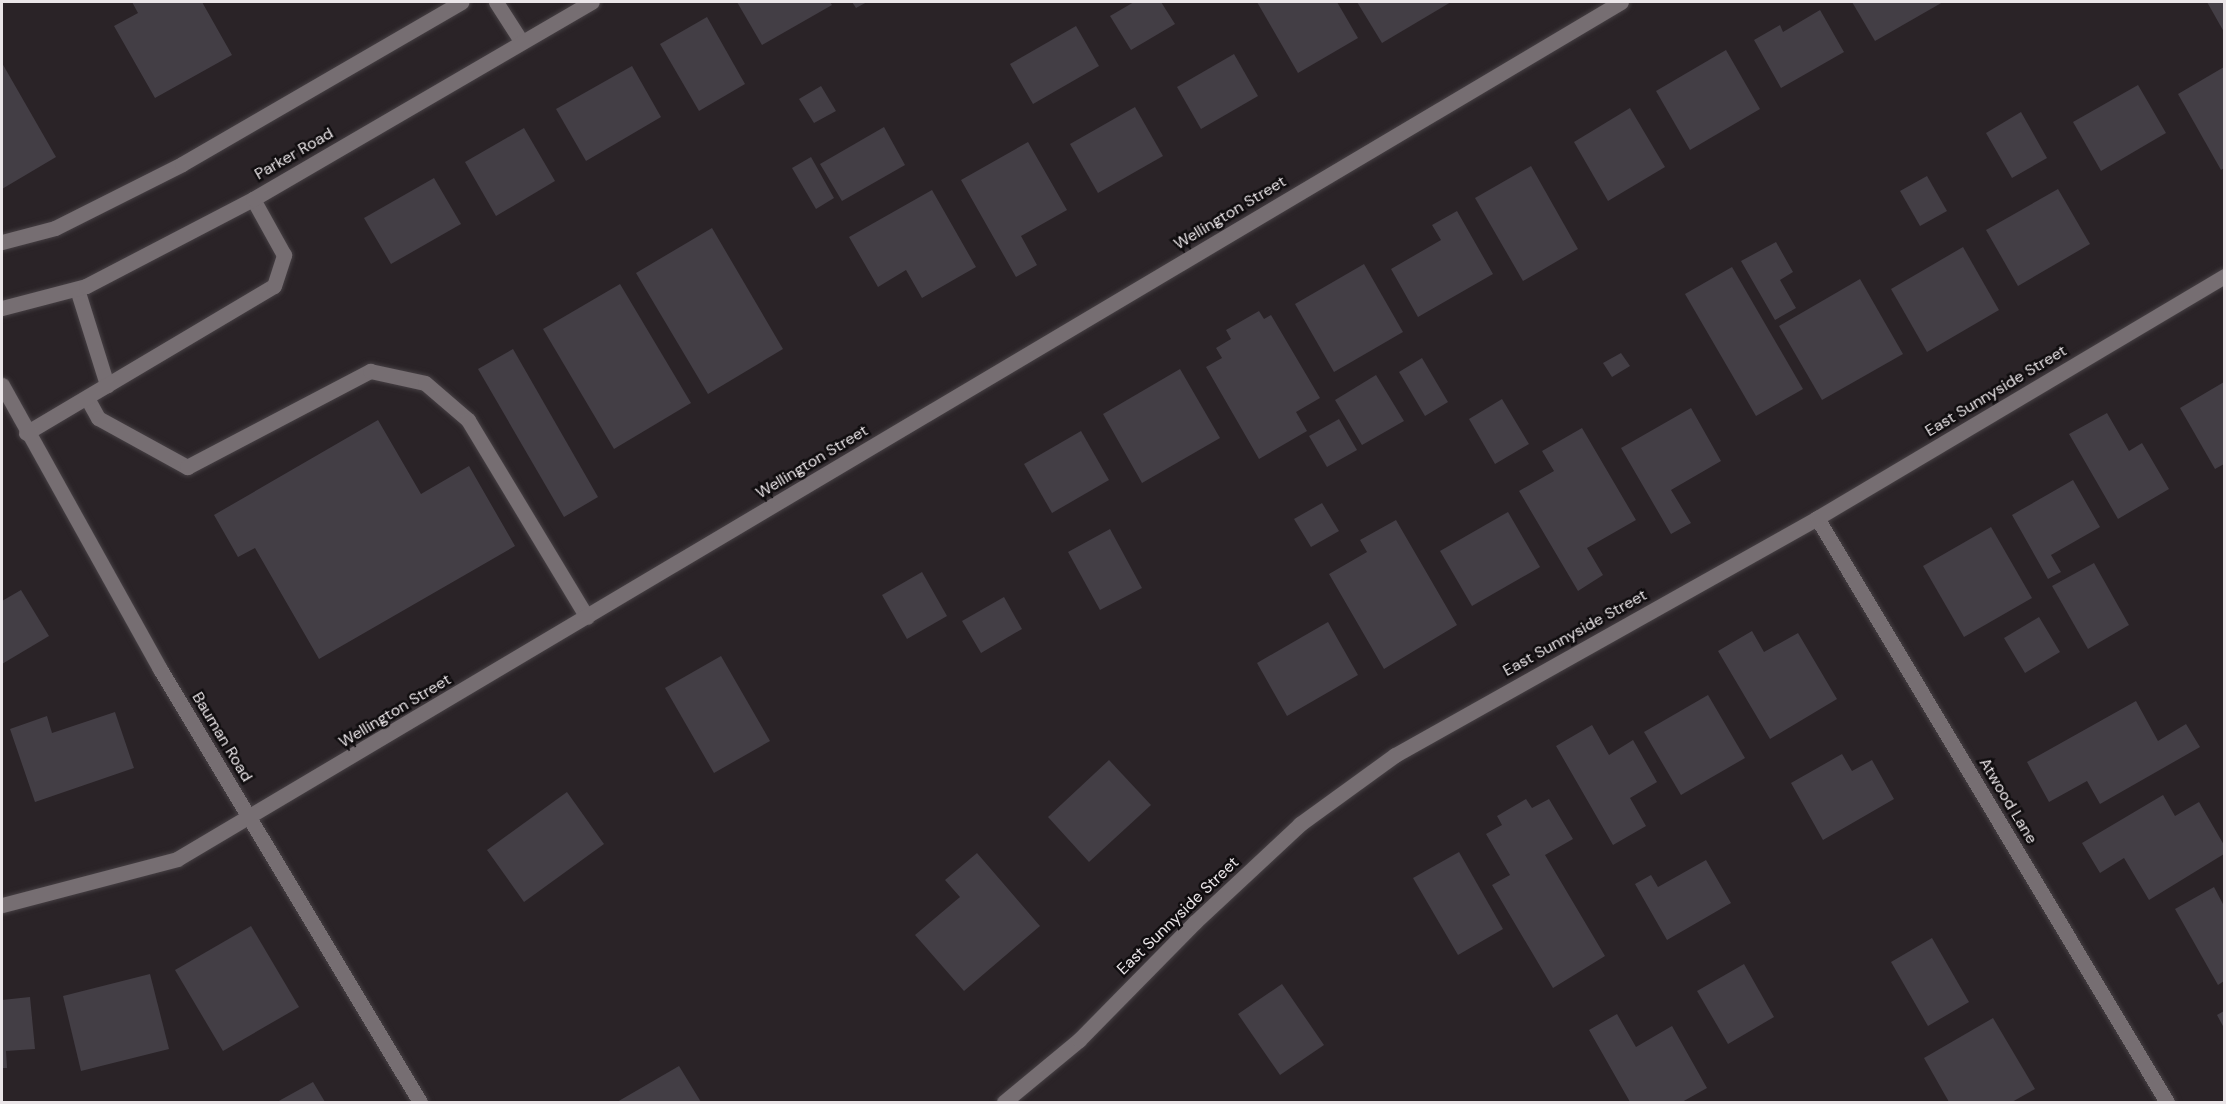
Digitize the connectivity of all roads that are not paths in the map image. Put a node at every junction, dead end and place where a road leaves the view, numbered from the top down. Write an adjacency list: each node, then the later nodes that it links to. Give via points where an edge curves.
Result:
1 (461, 2): 7 (street, via 182,164 55,228)
2 (496, 2): 5 (street)
3 (592, 2): 5 (street, Parker Road)
4 (1621, 2): 16 (street, Wellington Street)
5 (521, 41): 6 (street, Parker Road)
6 (253, 198): 9 (street, Parker Road); 12 (street, via 284,255 274,286)
7 (2, 242)
8 (2224, 276): 15 (street, East Sunnyside Street)
9 (77, 289): 10 (street, Parker Road); 12 (street)
10 (2, 308)
11 (2, 385): 14 (street, Bauman Road)
12 (107, 385): 13 (street)
13 (87, 398): 14 (street); 16 (street, via 98,418 187,467 370,371 425,383 468,420)
14 (26, 433): 17 (street, Bauman Road)
15 (1817, 518): 20 (street, East Sunnyside Street, via 1395,755 1300,824 1195,922 1079,1040); 21 (street, Atwood Lane)
16 (587, 617): 17 (street, Wellington Street)
17 (249, 818): 18 (street, Wellington Street, via 177,859); 19 (street, Bauman Road)
18 (2, 905)
19 (420, 1102)
20 (1004, 1102)
21 (2168, 1102)

